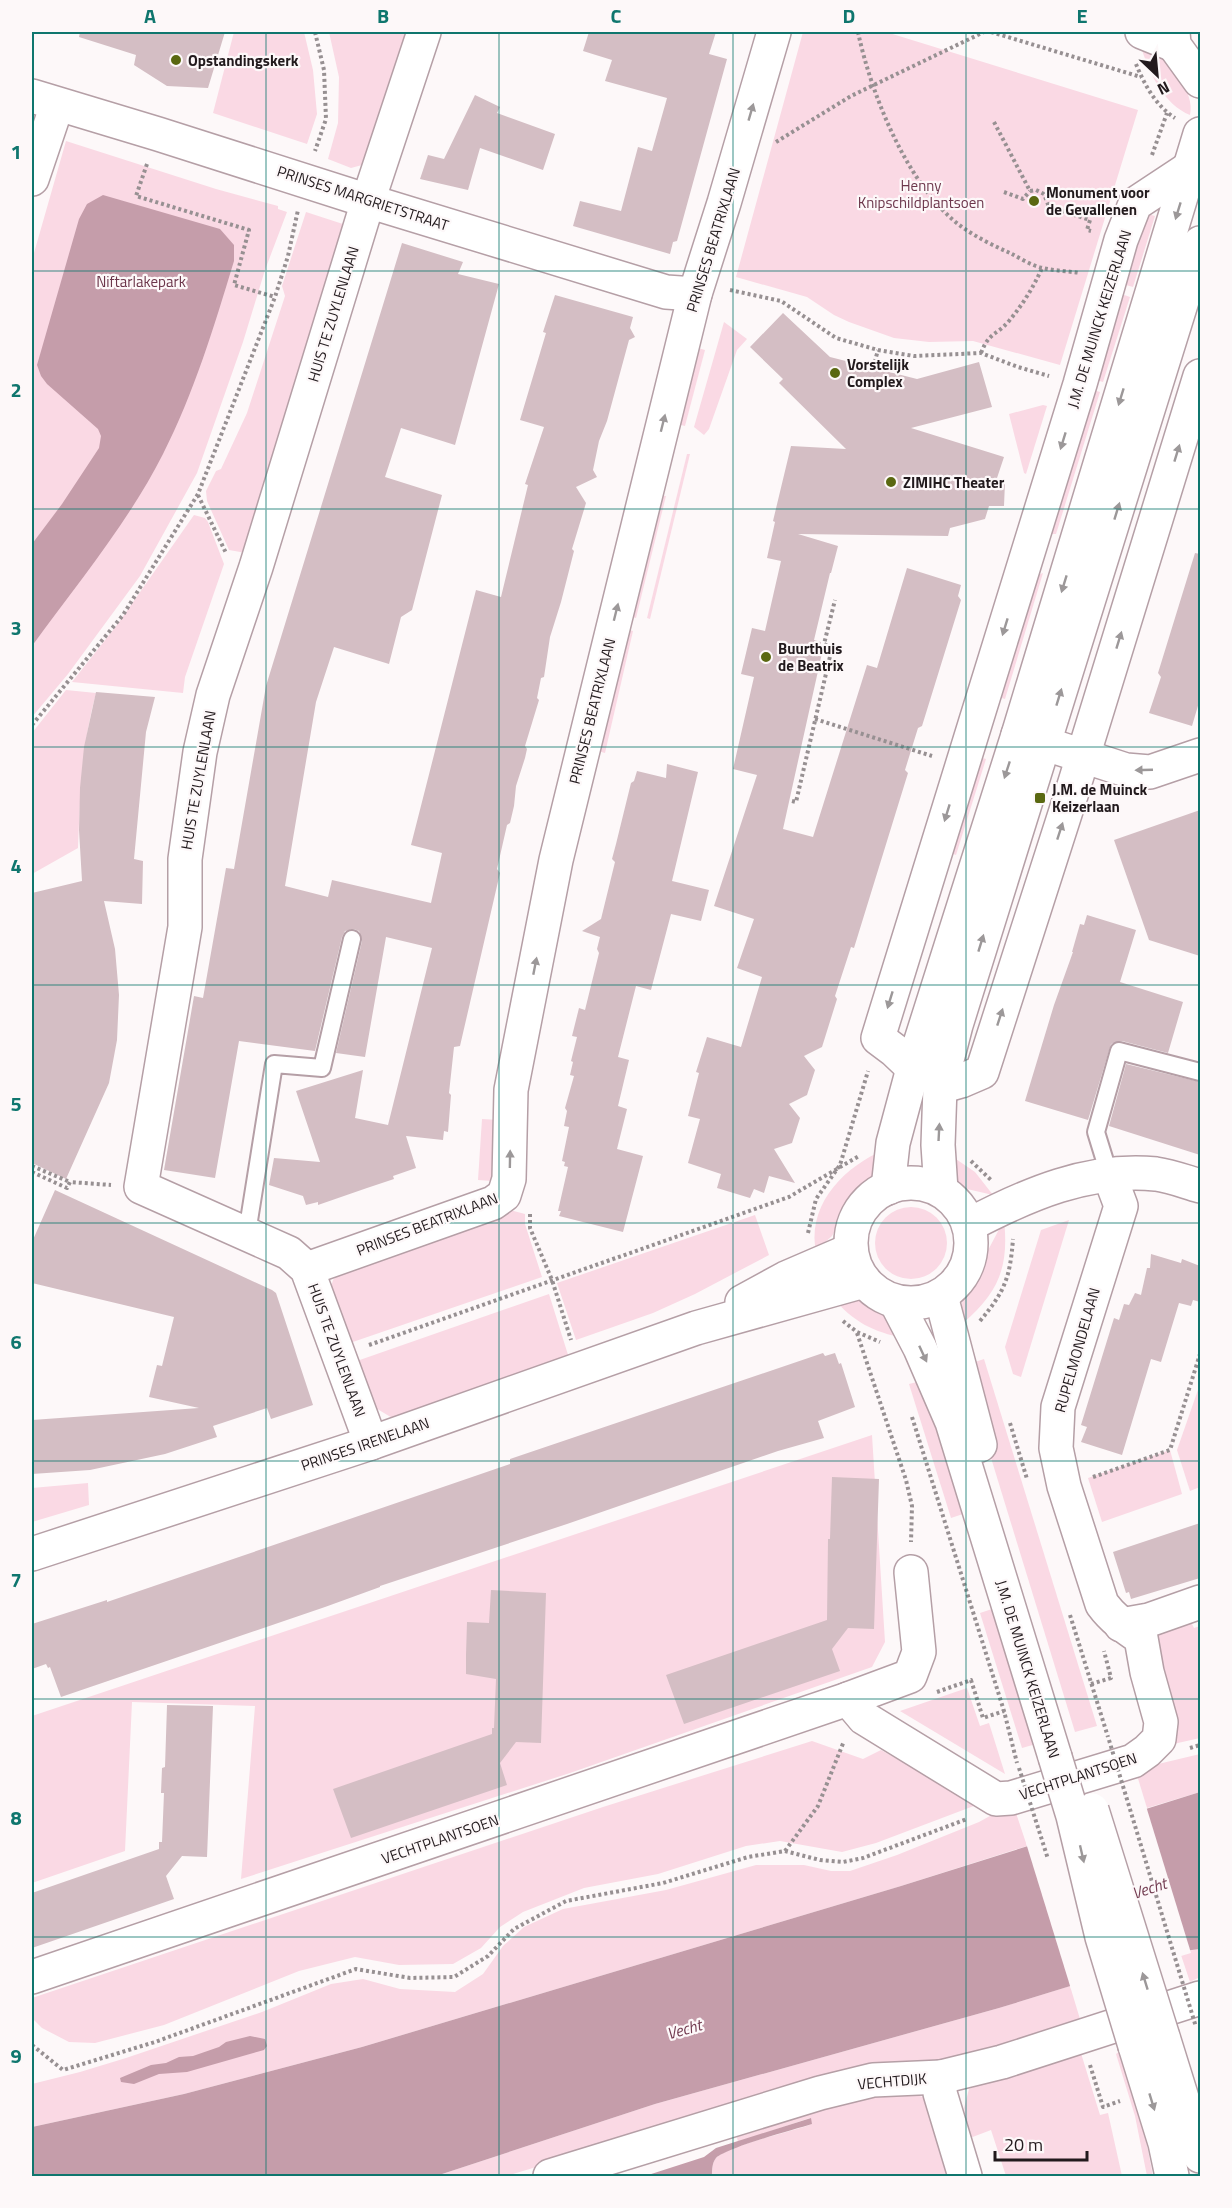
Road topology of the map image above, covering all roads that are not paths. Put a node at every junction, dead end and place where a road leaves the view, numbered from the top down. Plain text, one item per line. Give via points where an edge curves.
1 (424, 32) edge
2 (774, 32) edge
3 (1142, 32) edge
4 (1173, 38) edge
5 (1200, 81) edge
6 (44, 101) edge
7 (1200, 134) edge
8 (1191, 167) junction
9 (32, 179) edge
10 (368, 201) junction
11 (1200, 243) edge
12 (695, 294) junction
13 (1200, 376) edge
14 (1031, 739) junction
15 (1200, 755) edge
16 (1083, 756) junction
17 (352, 939) dead end
18 (1200, 1072) edge
19 (926, 1078) junction
20 (1110, 1174) junction
21 (1200, 1186) edge
22 (888, 1188) junction
23 (940, 1191) junction
24 (969, 1225) junction
25 (247, 1233) junction
26 (851, 1250) junction
27 (307, 1269) junction
28 (864, 1281) junction
29 (941, 1296) junction
30 (897, 1302) junction
31 (696, 1328) junction
32 (371, 1443) junction
33 (32, 1554) edge
34 (911, 1572) road end
35 (1200, 1602) edge
36 (1112, 1638) junction
37 (856, 1709) junction
38 (1065, 1754) junction
39 (32, 1977) edge
40 (1198, 2012) edge
41 (1149, 2042) junction
42 (941, 2077) junction
43 (1200, 2156) edge
44 (550, 2176) edge
45 (965, 2176) edge
46 (1172, 2176) edge

1 - 10 street, HUIS TE ZUYLENLAAN
12 -> 2 street, PRINSES BEATRIXLAAN
3 - 4 street
4 - 5 street
6 - 9 street
6 - 10 street, PRINSES MARGRIETSTRAAT
7 - 8 street
8 -> 14 street
8 -> 19 street, J.M. DE MUINCK KEIZERLAAN via 1135,204 1121,240 878,1038
10 - 12 street, PRINSES MARGRIETSTRAAT via 666,292
10 - 25 street, HUIS TE ZUYLENLAAN via 213,695 200,752 185,859 185,927 141,1187
14 -> 11 street
27 -> 12 street, PRINSES BEATRIXLAAN via 492,1203 504,1195 509,1179 510,1090 556,860
16 -> 13 street
14 - 16 street
14 - 19 street via 956,1025
15 -> 16 street via 1150,772 1126,770
19 -> 16 street via 961,1081 982,1072
17 - 25 lane via 322,1068 274,1064
18 - 20 lane via 1119,1051 1096,1132
19 - 22 street via 893,1143
23 -> 19 street via 938,1145
20 - 21 street via 1157,1174
20 - 24 street via 1068,1182 1007,1205
20 - 36 street, RUPELMONDELAAN via 1120,1206 1058,1407 1056,1448 1064,1486 1102,1604 1110,1616
22 - 23 street via 905,1183 924,1184
22 - 26 street via 867,1203 854,1224
23 - 24 street via 958,1205
24 - 29 street via 968,1261 961,1277
25 - 27 street, HUIS TE ZUYLENLAAN via 289,1254
26 - 28 street
26 - 31 street, PRINSES IRENELAAN via 786,1278
27 - 32 street, HUIS TE ZUYLENLAAN
28 - 30 street
28 - 31 street, PRINSES IRENELAAN
29 - 30 street via 920,1303
29 - 38 street, J.M. DE MUINCK KEIZERLAAN
30 -> 38 street, J.M. DE MUINCK KEIZERLAAN via 952,1422
31 - 32 street, PRINSES IRENELAAN
32 - 33 street, PRINSES IRENELAAN
34 - 37 street, VECHTPLANTSOEN via 919,1652 910,1676
35 - 36 street
36 - 37 street, VECHTPLANTSOEN via 1141,1638 1161,1722 1159,1739 1133,1761 1011,1798 996,1799
37 - 39 street, VECHTPLANTSOEN
38 - 41 street, J.M. DE MUINCK KEIZERLAAN, bridge via 1073,1816 1102,1937
40 - 42 street, VECHTDIJK
41 - 43 street
41 -> 46 street
42 - 44 street, VECHTDIJK via 873,2080 820,2092
42 - 45 street via 940,2093

